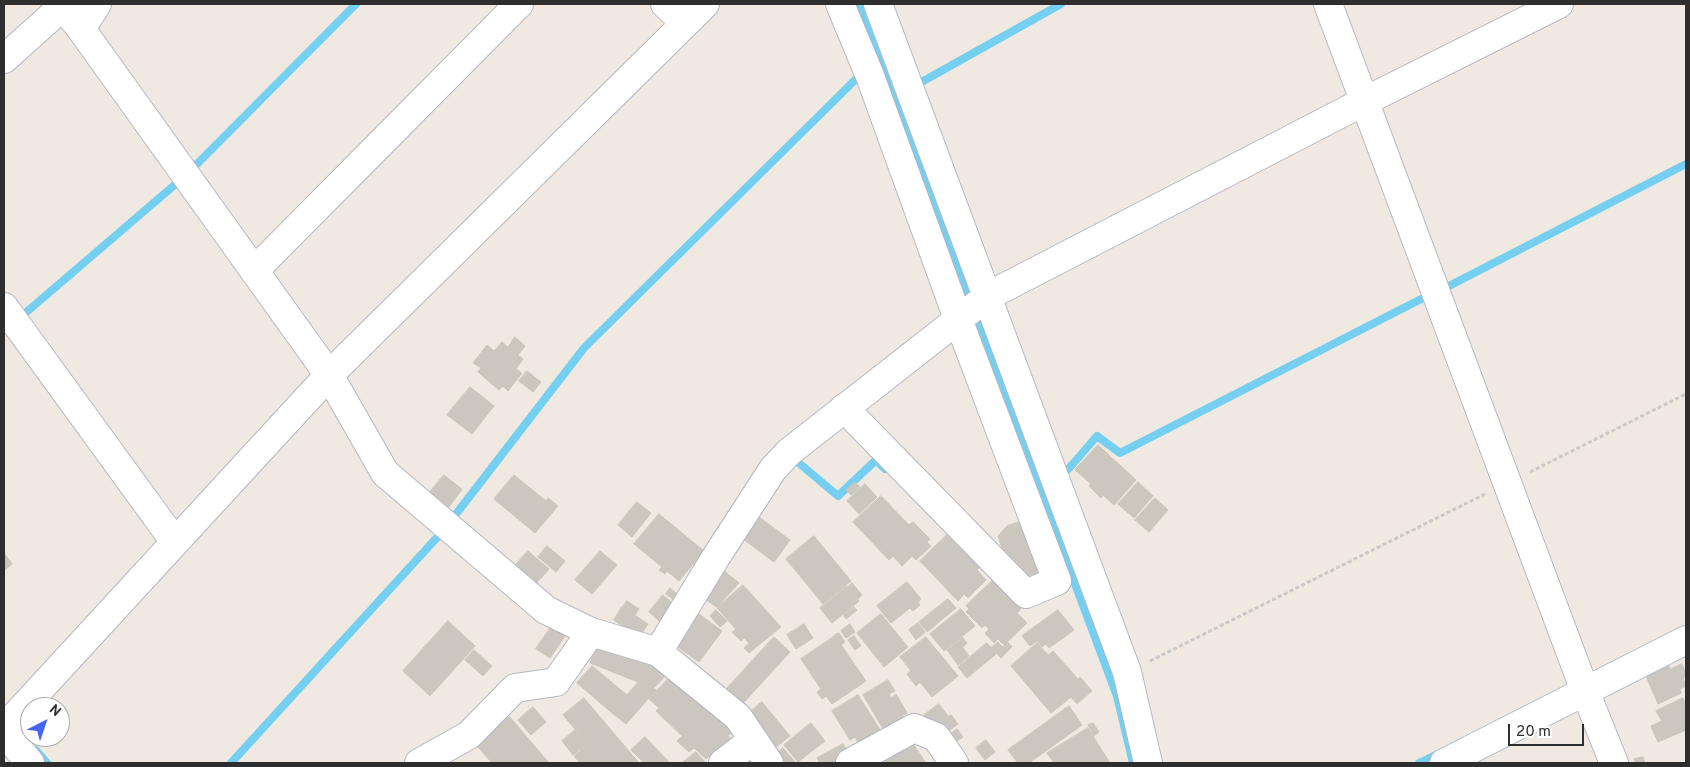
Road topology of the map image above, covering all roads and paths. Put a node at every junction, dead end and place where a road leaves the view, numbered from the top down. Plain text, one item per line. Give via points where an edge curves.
1 (97, 4) edge
2 (519, 4) edge
3 (665, 4) edge
4 (704, 4) edge
5 (840, 4) edge
6 (878, 4) edge
7 (1328, 4) edge
8 (1559, 4) edge
9 (62, 5) edge
10 (685, 23) junction
11 (81, 29) junction
12 (4, 59) edge
13 (1365, 101) junction
14 (254, 271) junction
15 (4, 307) edge
16 (972, 308) junction
17 (329, 375) junction
18 (1686, 394) edge
19 (844, 408) junction
20 (1507, 483) junction
21 (175, 542) junction
22 (591, 632) junction
23 (1686, 640) edge
24 (658, 652) junction
25 (1127, 672) junction
26 (1585, 691) junction
27 (4, 730) edge
28 (753, 740) junction
29 (30, 763) edge
30 (419, 763) edge
31 (723, 763) edge
32 (768, 763) edge
33 (850, 763) edge
34 (954, 763) edge
35 (1148, 763) edge
36 (1444, 763) edge
37 (1614, 763) edge

1 - 11 street
2 - 14 street
3 - 10 street
4 - 10 street
5 - 16 street
6 - 16 street
7 - 13 street
8 - 13 street
9 - 11 street
9 - 12 street
10 - 17 street
11 - 14 street
13 - 16 street
13 - 20 street
14 - 17 street
15 - 21 street
16 - 19 street
16 - 19 street via 1057,581 1026,594
16 - 25 street
17 - 21 street
17 - 22 street via 385,473 546,610
18 - 20 path
19 - 24 street via 773,469
20 - 25 path
20 - 26 street
21 - 27 street
22 - 24 street
22 - 30 street via 556,682 515,688 469,735
23 - 26 street
24 - 28 street via 738,717
25 - 35 street
26 - 36 street
26 - 37 street
27 - 29 street
28 - 31 street
28 - 32 street
33 - 34 street via 914,728 936,737

